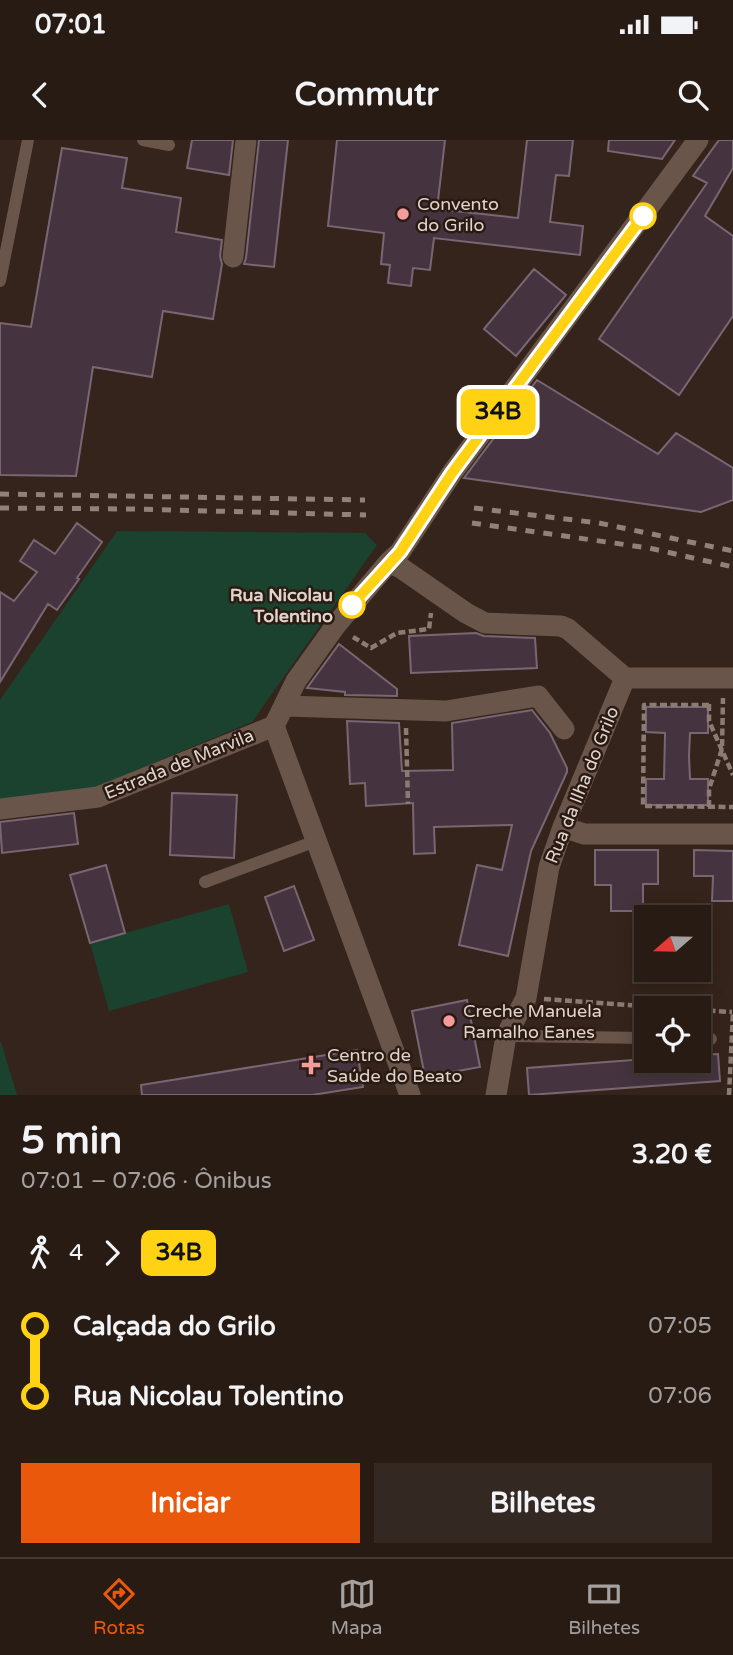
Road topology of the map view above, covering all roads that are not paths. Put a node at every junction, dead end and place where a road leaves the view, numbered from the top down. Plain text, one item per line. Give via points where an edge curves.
1 (28, 140) edge
2 (143, 140) edge
3 (246, 140) edge
4 (698, 140) edge
5 (169, 145) dead end
6 (233, 257) dead end
7 (0, 281) edge
8 (395, 557) junction
9 (625, 678) junction
10 (721, 678) edge
11 (284, 706) junction
12 (274, 726) junction
13 (564, 729) dead end
14 (0, 808) edge
15 (563, 827) junction
16 (733, 835) edge
17 (316, 841) junction
18 (205, 882) dead end
19 (506, 1036) junction
20 (634, 1038) edge
21 (410, 1095) edge
22 (496, 1095) edge

1 - 7 lane
2 - 5 lane
3 - 6 street
4 - 8 street
8 - 9 street via 401,568 485,623 568,629
8 - 11 street via 336,625
9 - 10 street
9 - 15 street, Rua da Ilha do Grilo
11 - 12 street
11 - 13 street via 446,711 538,696
12 - 14 street, Estrada de Marvila via 98,797
12 - 17 street
15 - 16 street via 584,834
15 - 19 street, Rua da Ilha do Grilo via 549,867 526,998
17 - 18 lane
17 - 21 street
19 - 20 lane
19 - 22 street, Rua da Ilha do Grilo

